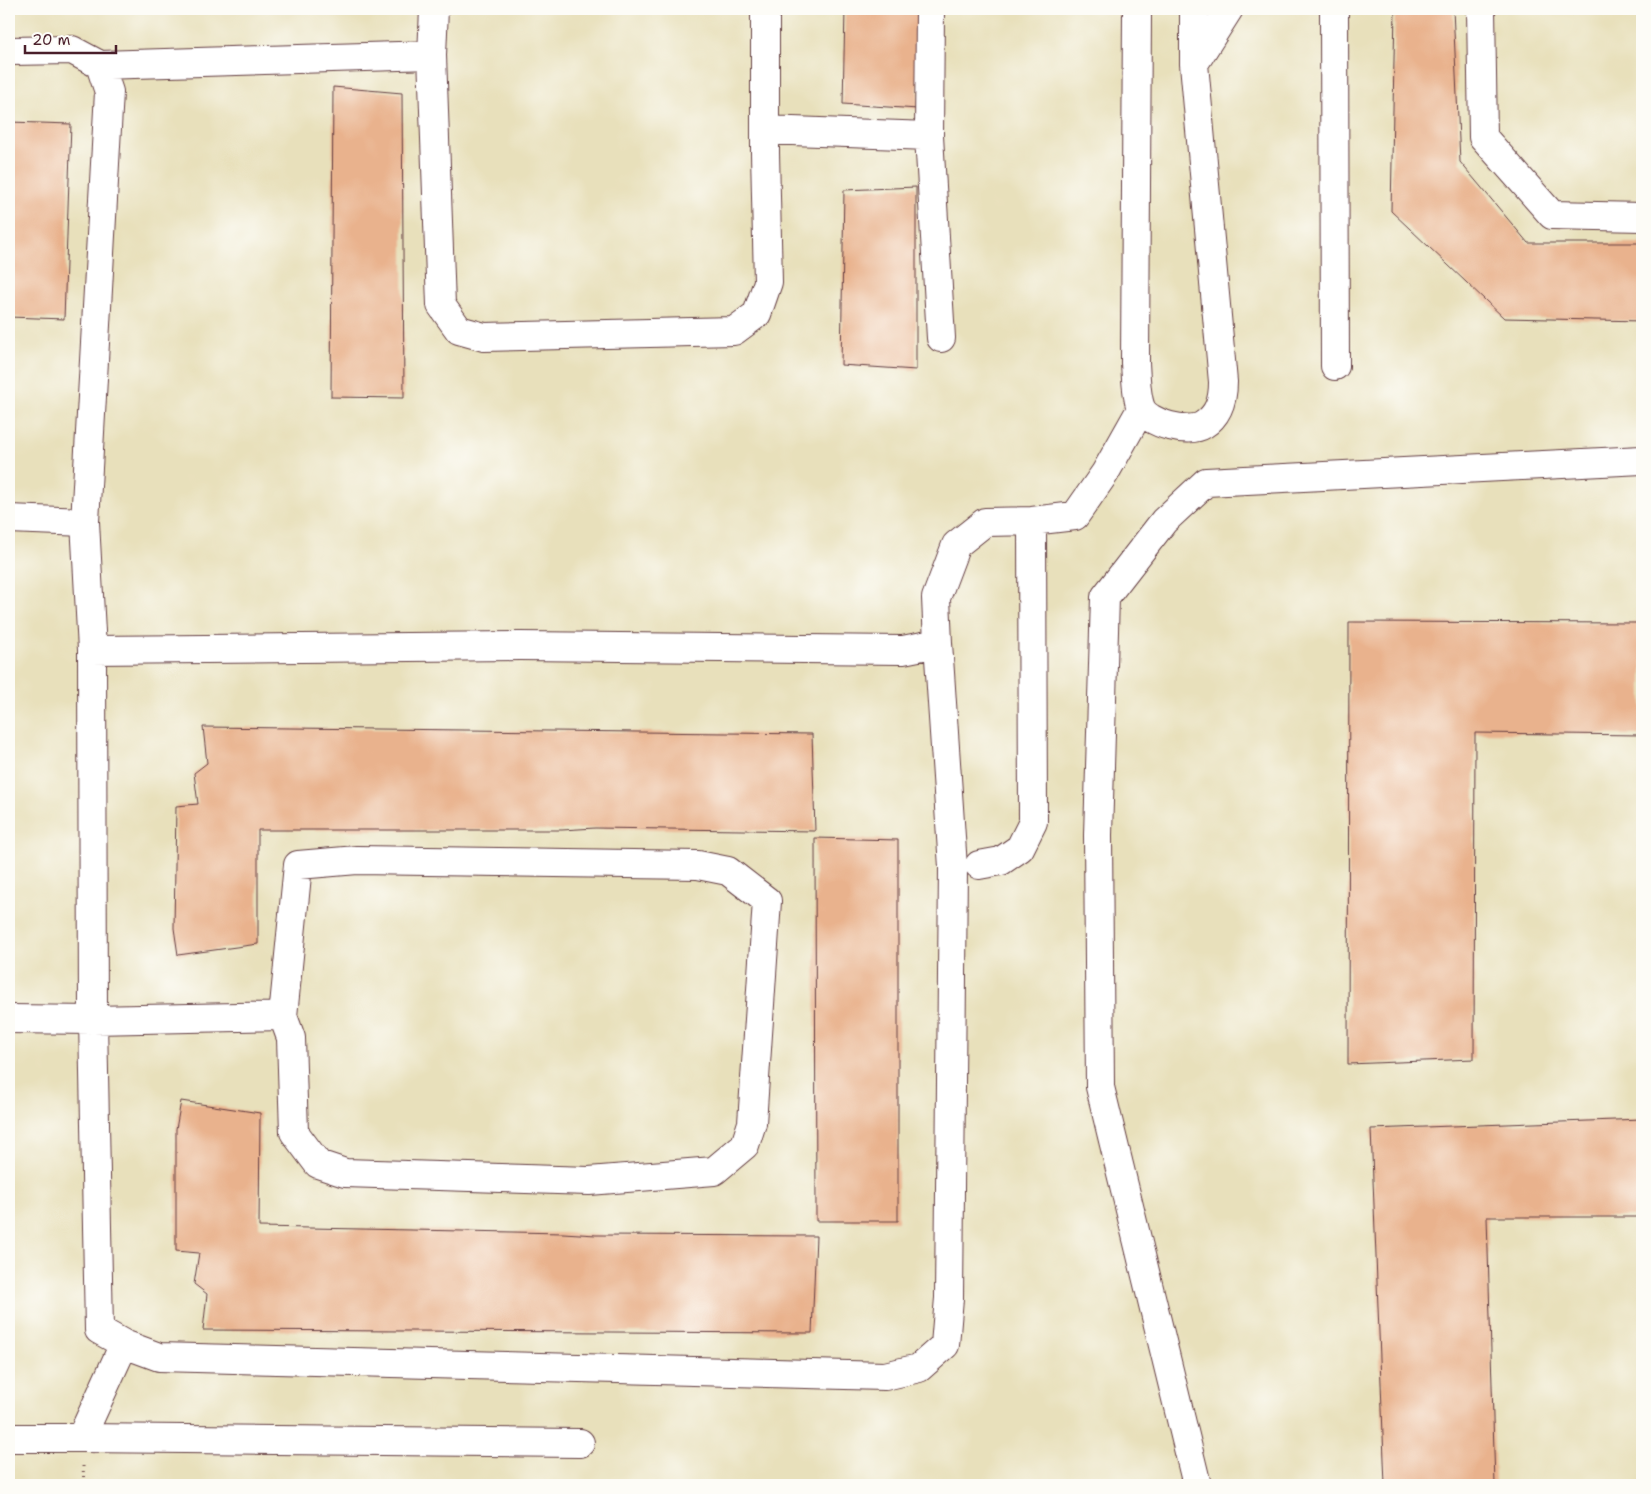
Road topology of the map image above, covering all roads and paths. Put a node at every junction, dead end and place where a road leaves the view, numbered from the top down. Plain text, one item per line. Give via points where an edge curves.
1 (434, 9) edge
2 (765, 9) edge
3 (930, 9) edge
4 (1137, 9) edge
5 (1194, 9) edge
6 (1229, 9) edge
7 (1334, 9) edge
8 (1481, 9) edge
9 (9, 51) edge
10 (432, 55) junction
11 (1194, 64) junction
12 (100, 65) junction
13 (765, 130) junction
14 (930, 136) junction
15 (1642, 217) edge
16 (940, 338) dead end
17 (1335, 366) dead end
18 (1141, 409) junction
19 (1642, 460) edge
20 (9, 519) edge
21 (1032, 520) junction
22 (85, 522) junction
23 (938, 643) junction
24 (92, 650) junction
25 (979, 865) dead end
26 (283, 1016) junction
27 (9, 1019) edge
28 (93, 1020) junction
29 (124, 1344) junction
30 (9, 1438) edge
31 (82, 1438) junction
32 (580, 1443) dead end
33 (1198, 1485) edge

1 - 10 street
2 - 13 street
3 - 14 street
4 - 18 street via 1135,362
5 - 11 street
6 - 11 street
7 - 17 street
8 - 15 street via 1483,137 1552,215
9 - 12 street via 72,50
10 - 12 street
10 - 13 street via 441,305 459,330 484,337 734,331 750,320 757,314 768,282
11 - 18 street via 1223,399 1213,417 1201,427 1168,426 1152,421
12 - 22 street via 109,92
13 - 14 street
14 - 16 street
18 - 21 street via 1105,473 1075,516
19 - 33 street via 1206,482 1164,521 1105,597 1098,835 1100,1087
20 - 22 street
21 - 23 street via 985,522 956,545 936,598
21 - 25 street via 1033,822 1020,848 1001,861
22 - 24 street
23 - 24 street via 903,650 520,646
23 - 29 street via 953,867 949,1298 945,1344 920,1368 885,1376 159,1358
24 - 28 street
26 - 26 street via 291,1038 294,1132 318,1164 345,1173 589,1181 714,1171 745,1146 752,1123 767,901 728,870 698,865 357,860 298,865
26 - 28 street
27 - 28 street
28 - 29 street via 100,1330
29 - 31 street
30 - 31 street
31 - 32 street

